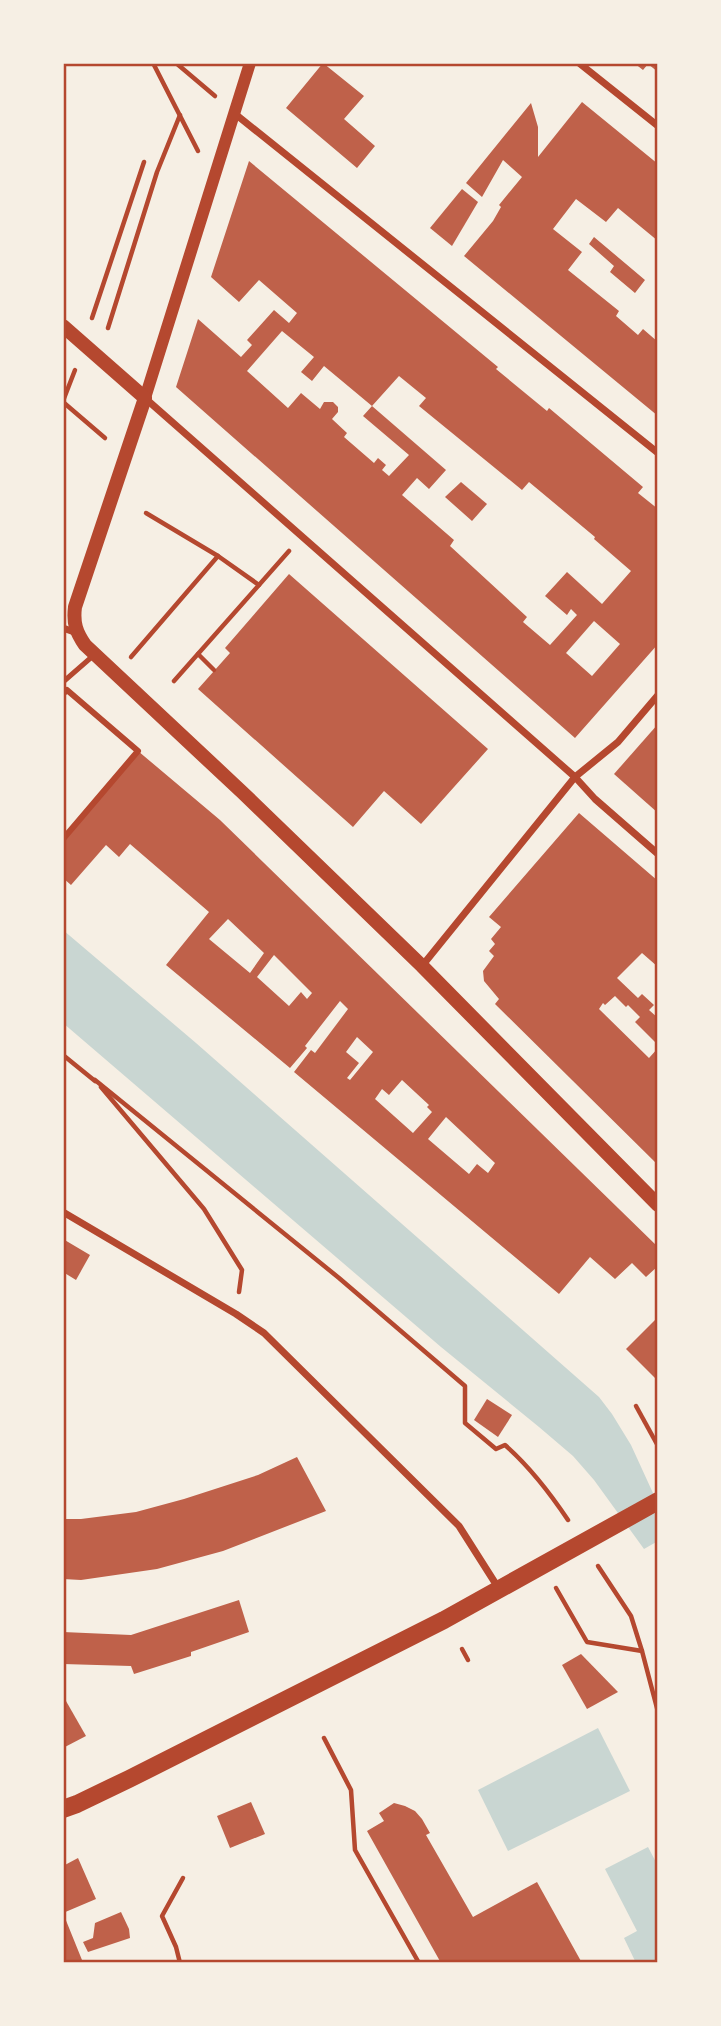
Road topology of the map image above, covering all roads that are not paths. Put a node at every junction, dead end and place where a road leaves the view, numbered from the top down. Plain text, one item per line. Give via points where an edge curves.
1 (250, 63) edge
2 (579, 63) edge
3 (234, 113) junction
4 (658, 126) edge
5 (63, 326) edge
6 (145, 398) junction
7 (658, 453) edge
8 (63, 628) edge
9 (78, 634) junction
10 (94, 655) junction
11 (63, 682) edge
12 (63, 694) edge
13 (658, 695) edge
14 (575, 777) junction
15 (63, 839) edge
16 (658, 854) edge
17 (422, 966) junction
18 (658, 1205) edge
19 (63, 1212) edge
20 (658, 1501) edge
21 (499, 1590) junction
22 (70, 1806) edge
23 (63, 1817) edge

1 - 3 street
2 - 4 street
3 - 6 street
3 - 7 street
5 - 6 main road
6 - 9 main road via 75,607 73,621
6 - 14 street
8 - 9 street
9 - 10 main road
10 - 11 lane
10 - 17 main road
12 - 15 street via 67,690 138,751
13 - 14 street via 618,742
14 - 16 street
14 - 17 street
17 - 18 main road
19 - 21 street via 264,1334 459,1526
20 - 21 main road
21 - 22 main road
22 - 23 main road

